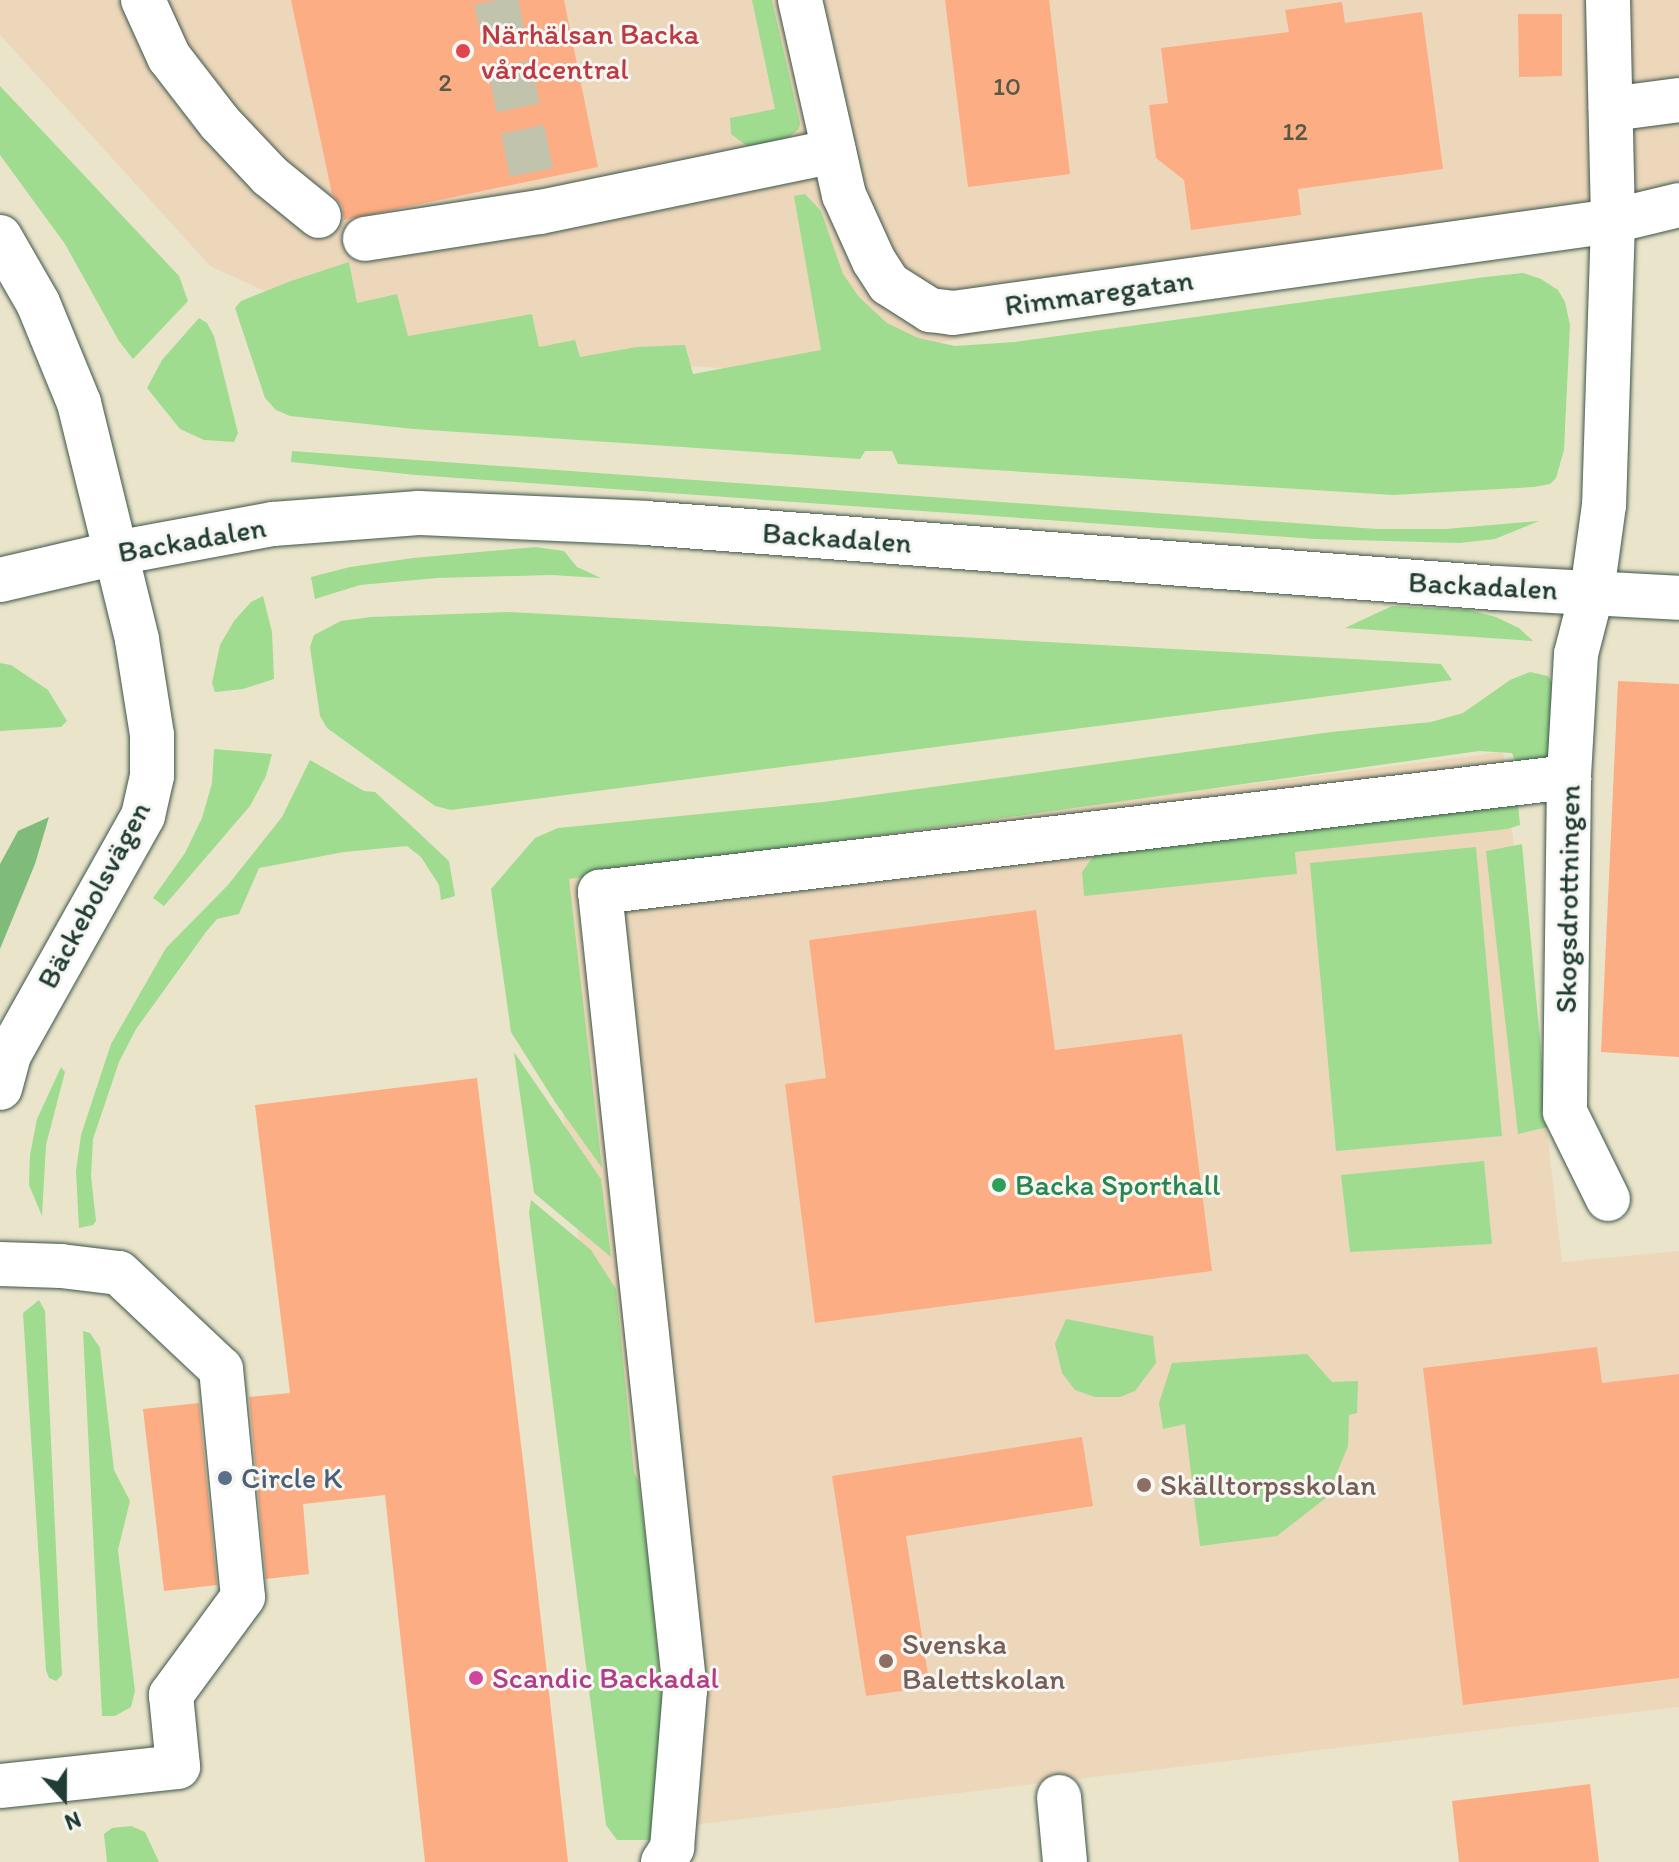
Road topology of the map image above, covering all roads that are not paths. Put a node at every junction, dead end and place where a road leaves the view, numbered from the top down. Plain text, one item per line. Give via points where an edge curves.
1 (143, 0) edge
2 (800, 0) edge
3 (1608, 0) edge
4 (1679, 100) edge
5 (1611, 109) junction
6 (834, 151) junction
7 (1679, 205) edge
8 (319, 216) dead end
9 (1613, 221) junction
10 (0, 237) edge
11 (365, 239) dead end
12 (116, 553) junction
13 (0, 580) edge
14 (1592, 592) junction
15 (1679, 598) edge
16 (1569, 777) junction
17 (0, 1088) edge
18 (1608, 1199) dead end
19 (0, 1264) edge
20 (0, 1786) edge
21 (1059, 1797) dead end
22 (663, 1862) edge
23 (1065, 1862) edge

1 - 8 street via 169,57 220,123 270,176
2 - 6 street, Rimmaregatan
3 - 5 street
4 - 5 street
5 - 9 street
6 - 9 street, Rimmaregatan via 844,195 889,284 930,310 953,313
6 - 11 street via 536,196
7 - 9 street, Rimmaregatan
9 - 14 street via 1604,505
10 - 12 street, Bäckebolsvägen via 38,303 79,403
12 - 13 street, Backadalen
12 - 14 street, Backadalen via 273,524 419,513 645,523
12 - 17 street, Bäckebolsvägen via 137,640 152,735 152,776 143,816 9,1055
14 - 15 street, Backadalen
14 - 16 street, Skogsdrottningen via 1576,654
16 - 18 street, Skogsdrottningen via 1565,1112
16 - 22 street via 600,892 685,1691 672,1848
19 - 20 street via 119,1273 221,1369 243,1597 171,1695 178,1767
21 - 23 street

